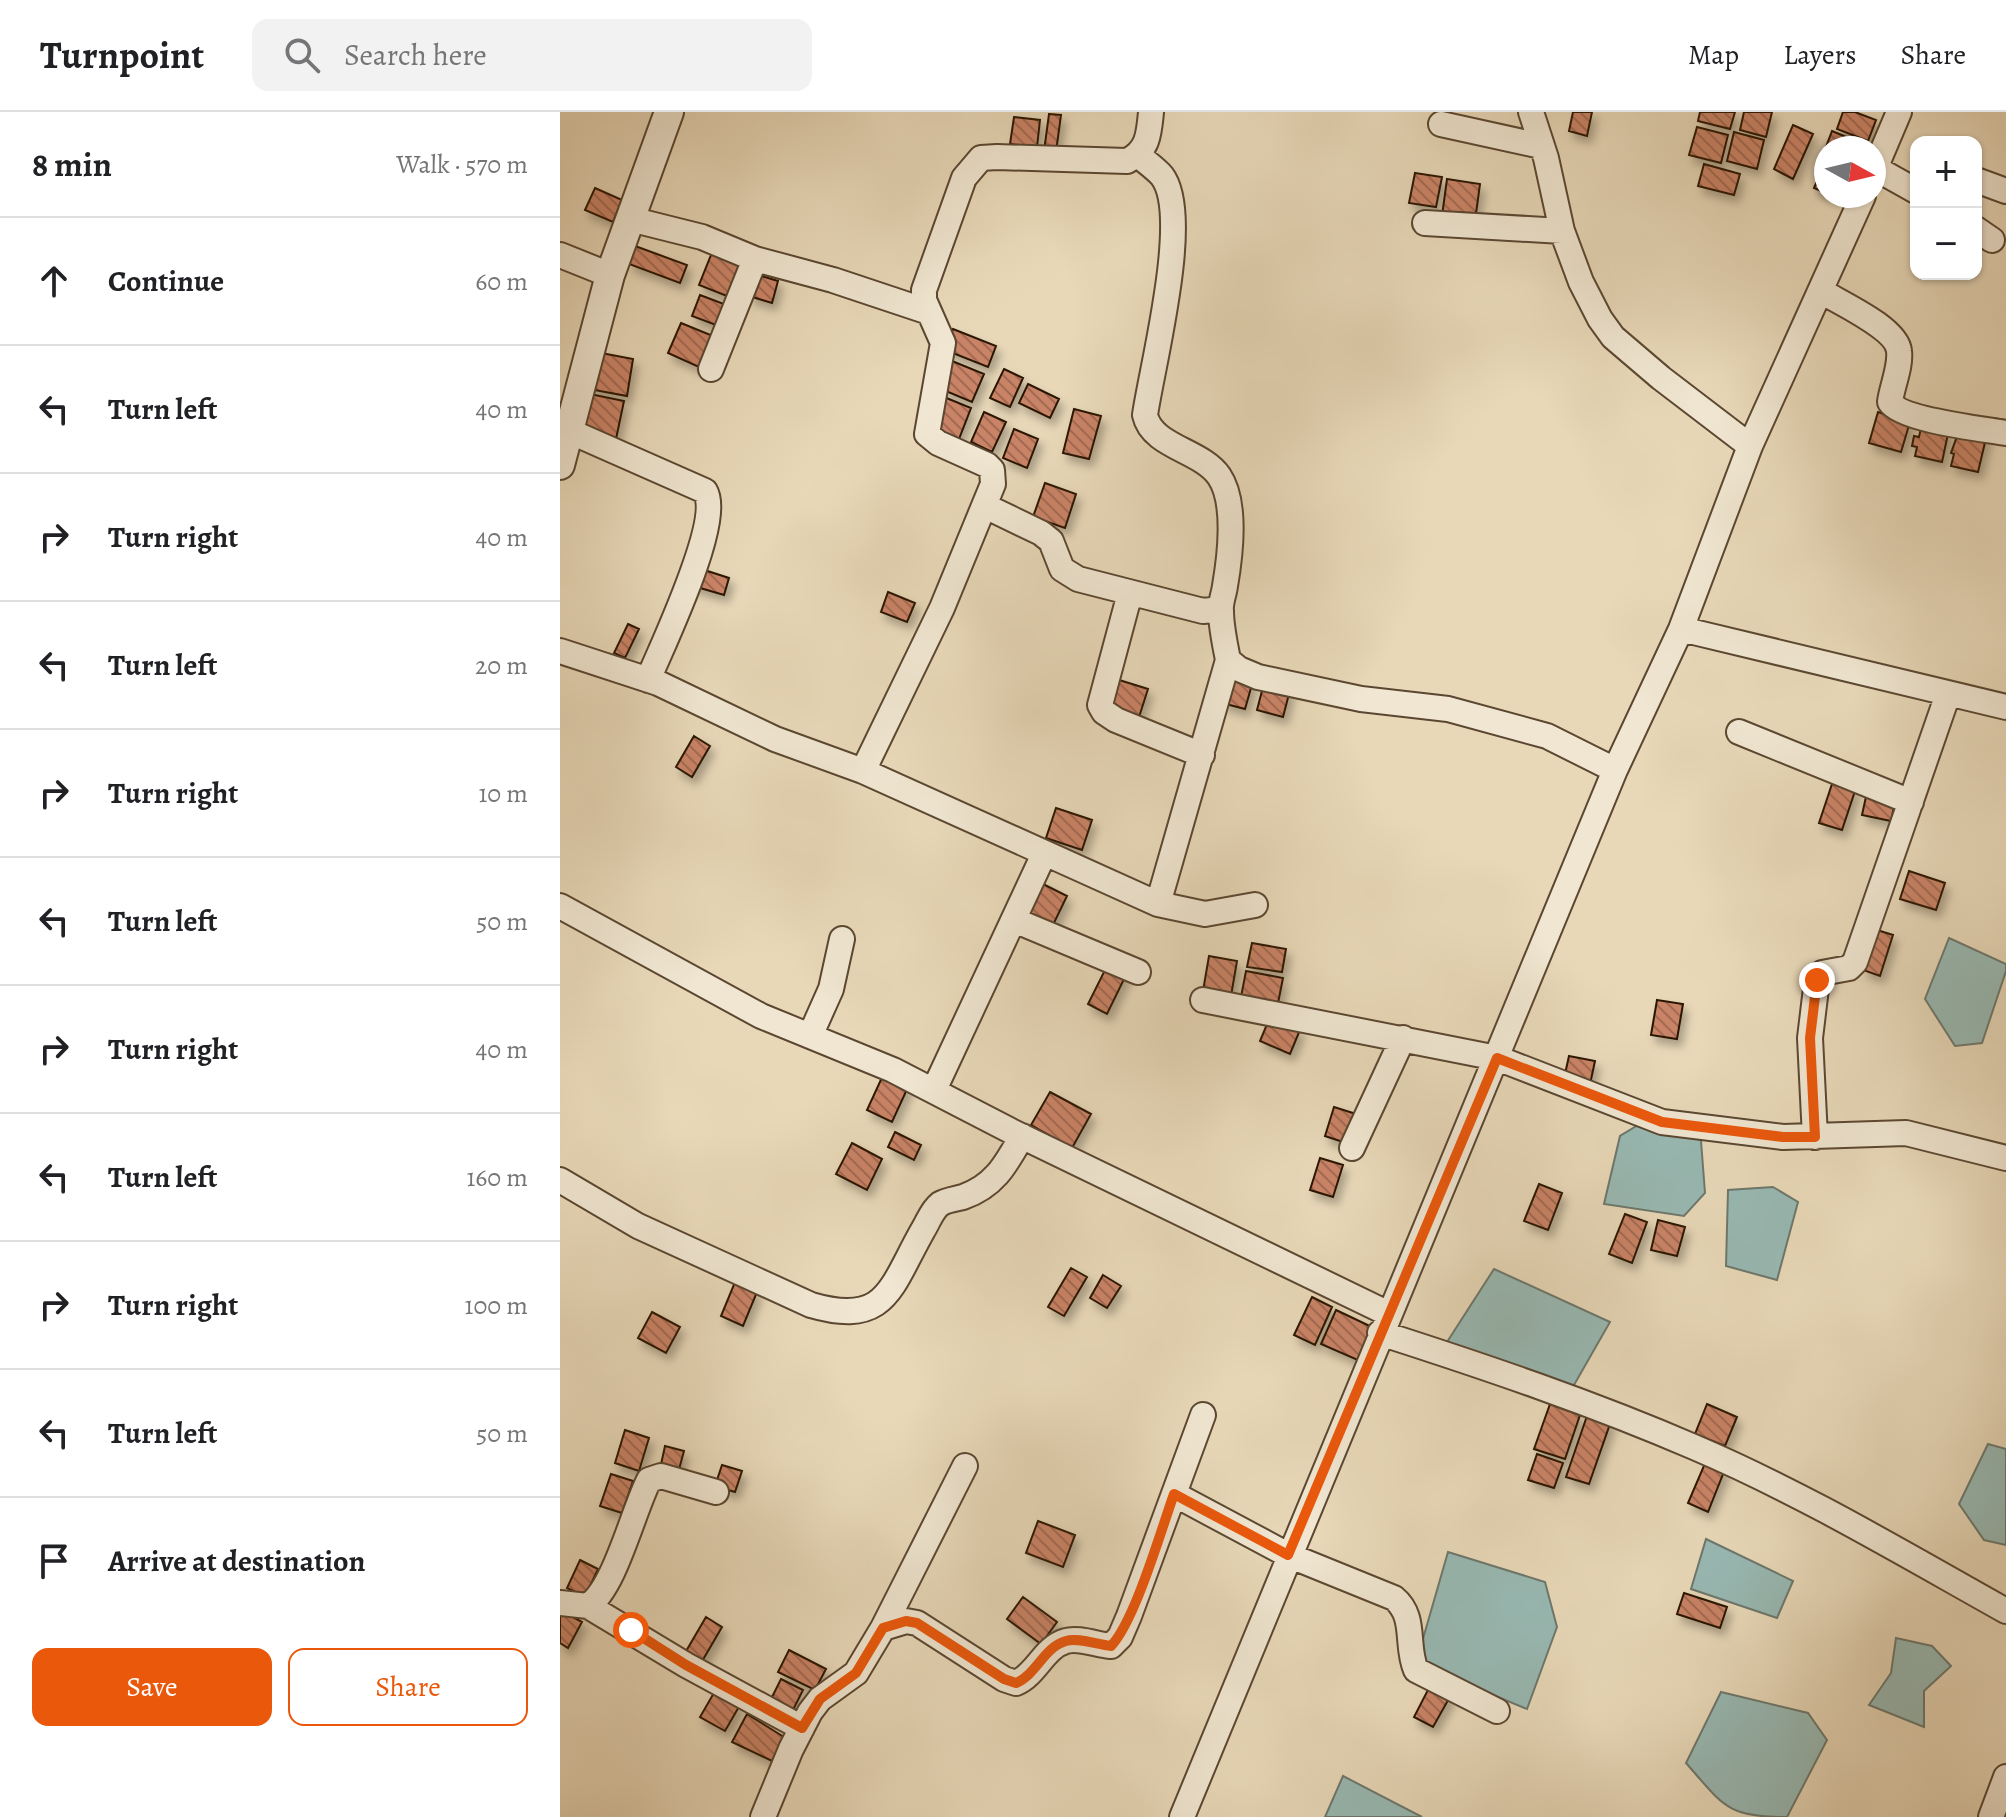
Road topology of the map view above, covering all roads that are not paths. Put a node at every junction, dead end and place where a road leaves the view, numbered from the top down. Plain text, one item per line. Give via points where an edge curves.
1 (669, 112) edge
2 (1151, 112) edge
3 (1531, 112) edge
4 (1899, 112) edge
5 (1441, 124) dead end
6 (1886, 143) edge
7 (1541, 146) junction
8 (1139, 156) junction
9 (1886, 175) edge
10 (1982, 182) edge
11 (1910, 188) edge
12 (2006, 191) edge
13 (1858, 208) edge
14 (630, 219) junction
15 (1425, 223) dead end
16 (1562, 231) junction
17 (560, 255) edge
18 (755, 259) junction
19 (610, 275) junction
20 (1821, 291) junction
21 (929, 312) junction
22 (711, 369) dead end
23 (569, 431) junction
24 (2006, 433) edge
25 (1750, 446) junction
26 (560, 465) edge
27 (985, 506) junction
28 (1130, 593) junction
29 (1220, 609) junction
30 (1681, 629) junction
31 (560, 651) edge
32 (1228, 660) junction
33 (648, 680) junction
34 (1948, 694) junction
35 (2006, 707) edge
36 (1739, 732) dead end
37 (1202, 755) junction
38 (1615, 770) junction
39 (863, 771) junction
40 (1911, 802) junction
41 (1044, 854) junction
42 (1158, 904) junction
43 (1255, 905) dead end
44 (560, 906) edge
45 (1014, 920) junction
46 (842, 939) dead end
47 (1138, 972) dead end
48 (1203, 1000) dead end
49 (810, 1036) junction
50 (1403, 1038) junction
51 (1497, 1058) junction
52 (934, 1090) junction
53 (1022, 1136) junction
54 (1815, 1137) junction
55 (1352, 1148) dead end
56 (2006, 1158) edge
57 (560, 1180) edge
58 (1384, 1324) junction
59 (1203, 1415) dead end
60 (965, 1466) dead end
61 (716, 1492) dead end
62 (1174, 1494) junction
63 (1288, 1555) junction
64 (560, 1603) edge
65 (588, 1606) junction
66 (2006, 1611) edge
67 (883, 1628) junction
68 (1497, 1711) dead end
69 (802, 1728) junction
70 (2006, 1777) edge
71 (763, 1817) edge
72 (1182, 1817) edge
73 (1991, 1817) edge

1 - 14 street
2 - 8 street
3 - 7 street
4 - 6 street
5 - 7 street
7 - 16 street
8 - 21 street via 1127,161 981,158 964,178 924,290
8 - 29 street via 1163,177 1172,216 1169,279 1145,415 1158,435 1201,459 1219,476 1226,494 1231,544
9 - 11 street
10 - 12 street
13 - 20 street
14 - 18 street via 702,237
14 - 19 street
15 - 16 street
16 - 25 street via 1581,282 1613,337
17 - 19 street
18 - 21 street
18 - 22 street
19 - 23 street
20 - 24 street via 1893,335 1900,354 1890,402 1894,407
20 - 25 street
21 - 27 street via 943,343 927,434 992,470
23 - 26 street
23 - 33 street via 705,491 708,497 702,544
25 - 30 street
27 - 28 street via 1041,533 1051,541 1062,569 1078,579
27 - 39 street
28 - 29 street via 1203,611
28 - 37 street via 1100,705 1116,720
29 - 32 street
30 - 34 street
30 - 38 street
31 - 33 street
32 - 37 street
32 - 38 street via 1258,677 1361,699 1448,709 1533,732
33 - 39 street via 775,739
34 - 35 street
34 - 40 street
36 - 40 street
37 - 42 street
38 - 51 street
39 - 41 street
40 - 54 street via 1855,962 1822,973 1817,980 1810,1038
41 - 42 street
41 - 45 street
42 - 43 street via 1205,914
44 - 49 street via 761,1016
45 - 47 street
45 - 52 street
46 - 49 street via 831,989
48 - 50 street
49 - 52 street
50 - 51 street
50 - 55 street
51 - 54 street via 1662,1122
51 - 58 street
52 - 53 street
53 - 57 street via 1001,1174 988,1186 941,1203 890,1289 875,1307 857,1313 811,1305 638,1226
53 - 58 street
54 - 56 street via 1906,1133
58 - 63 street
58 - 66 street via 1695,1447 1848,1523
59 - 62 street
60 - 67 street
61 - 65 street via 661,1476 649,1480 613,1570
62 - 63 street
62 - 67 street via 1129,1616 1111,1646 1066,1640 1016,1683 917,1623
63 - 68 street via 1394,1598 1410,1624 1416,1670
63 - 72 street
64 - 65 street
65 - 69 street
67 - 69 street via 856,1673 820,1699
69 - 71 street
70 - 73 street

